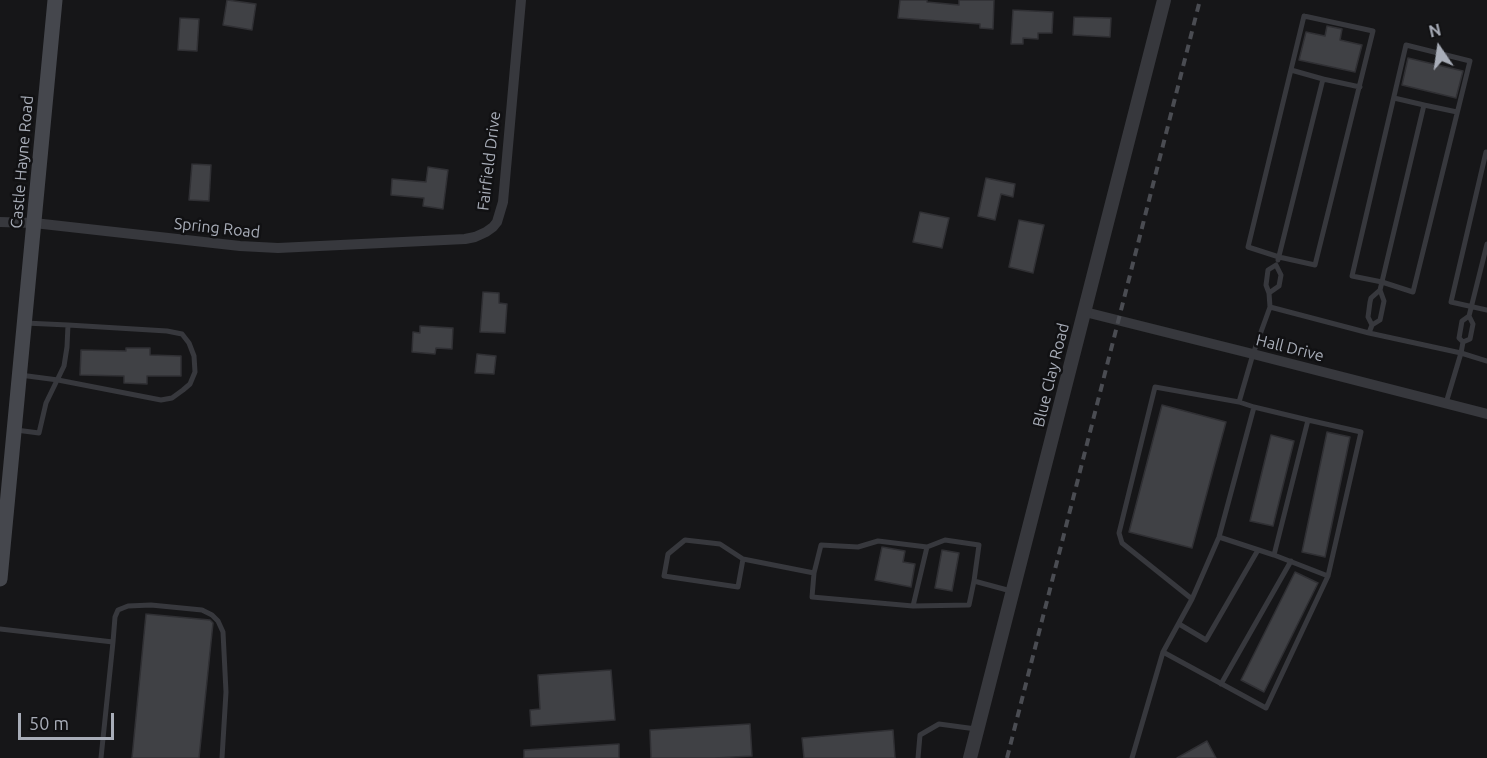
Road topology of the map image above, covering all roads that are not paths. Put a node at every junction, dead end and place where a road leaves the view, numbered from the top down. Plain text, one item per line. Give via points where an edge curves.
1 (55, 0) edge
2 (521, 0) edge
3 (1164, 0) edge
4 (1291, 70) junction
5 (1323, 79) junction
6 (1360, 87) junction
7 (1394, 98) junction
8 (1424, 105) junction
9 (1457, 112) junction
10 (1487, 150) edge
11 (0, 222) edge
12 (34, 223) junction
13 (398, 242) joint
14 (1487, 244) edge
15 (1279, 257) junction
16 (1276, 265) junction
17 (1382, 282) junction
18 (1380, 290) junction
19 (1269, 293) junction
20 (1472, 306) junction
21 (1270, 307) junction
22 (1487, 310) edge
23 (1085, 312) junction
24 (1469, 316) junction
25 (25, 323) junction
26 (68, 325) junction
27 (1372, 325) junction
28 (1369, 333) junction
29 (1463, 342) junction
30 (1461, 353) junction
31 (1253, 354) junction
32 (1487, 361) edge
33 (20, 375) junction
34 (58, 380) junction
35 (1239, 402) junction
36 (1446, 404) junction
37 (1254, 407) junction
38 (1487, 414) edge
39 (1308, 420) junction
40 (14, 429) junction
41 (1219, 537) junction
42 (927, 547) junction
43 (1258, 550) junction
44 (1274, 555) junction
45 (1, 559) edge
46 (743, 560) junction
47 (1291, 561) junction
48 (814, 573) junction
49 (1328, 576) junction
50 (0, 579) edge
51 (974, 580) junction
52 (1013, 591) junction
53 (1192, 599) junction
54 (913, 606) junction
55 (1179, 624) junction
56 (0, 629) edge
57 (113, 642) junction
58 (1163, 652) junction
59 (1221, 684) junction
60 (977, 729) junction
61 (101, 758) edge
62 (222, 758) edge
63 (918, 758) edge
64 (970, 758) edge
65 (1132, 758) edge

1 - 12 main road, Castle Hayne Road
2 - 13 street, Fairfield Drive via 503,202 497,222 475,237
3 - 23 street, Blue Clay Road
4 - 5 lane
4 - 6 lane via 1304,16 1373,32
4 - 15 lane via 1248,247
5 - 6 lane
5 - 15 lane
6 - 15 lane via 1315,265
7 - 8 lane
7 - 9 lane via 1406,45 1470,61
7 - 17 lane via 1352,276
8 - 9 lane
8 - 17 lane
9 - 17 lane via 1413,292
10 - 20 lane via 1451,302
11 - 12 street, Spring Road
12 - 13 street, Spring Road via 278,248
12 - 25 main road, Castle Hayne Road
14 - 20 lane
15 - 16 lane
16 - 19 lane via 1268,270
16 - 19 lane via 1281,275 1279,286
17 - 18 lane
18 - 27 lane via 1370,302 1368,317
18 - 27 lane via 1384,301 1380,320
19 - 21 lane
20 - 22 lane
20 - 24 lane
21 - 28 lane
21 - 31 lane
23 - 31 street, Hall Drive
23 - 52 street, Blue Clay Road
24 - 29 lane via 1462,321 1459,338
24 - 29 lane via 1473,324 1470,339
25 - 26 lane
25 - 33 main road, Castle Hayne Road
26 - 34 lane via 64,366
26 - 34 lane via 182,334 195,356 195,372 183,390 160,400
27 - 28 lane
28 - 30 lane
29 - 30 lane
30 - 32 lane
30 - 36 lane
31 - 35 lane
31 - 36 street, Hall Drive
33 - 34 lane
33 - 40 main road, Castle Hayne Road
34 - 40 lane via 46,403 39,433
35 - 37 lane
35 - 53 lane via 1155,387 1119,533 1122,543
36 - 38 street, Hall Drive
37 - 39 lane
37 - 41 lane
39 - 44 lane
39 - 49 lane via 1361,432
40 - 45 main road, Castle Hayne Road
41 - 43 lane
41 - 53 lane
42 - 48 lane via 878,541 858,546 821,545
42 - 51 lane via 945,540 979,545
42 - 54 lane
43 - 44 lane
43 - 55 lane via 1206,640
44 - 47 lane
45 - 50 main road, Castle Hayne Road
46 - 46 lane via 720,544 685,540 668,554 664,576 738,587
46 - 48 lane
47 - 49 lane
47 - 59 lane
48 - 54 lane via 812,597
49 - 59 lane via 1266,708
51 - 52 lane
51 - 54 lane via 969,605
52 - 60 street, Blue Clay Road
53 - 55 lane
55 - 58 lane
56 - 57 lane
57 - 61 lane
57 - 62 lane via 115,617 118,610 128,606 202,610 218,621 223,632 226,693
58 - 59 lane
58 - 65 lane
60 - 63 lane via 939,724 920,735
60 - 64 street, Blue Clay Road

